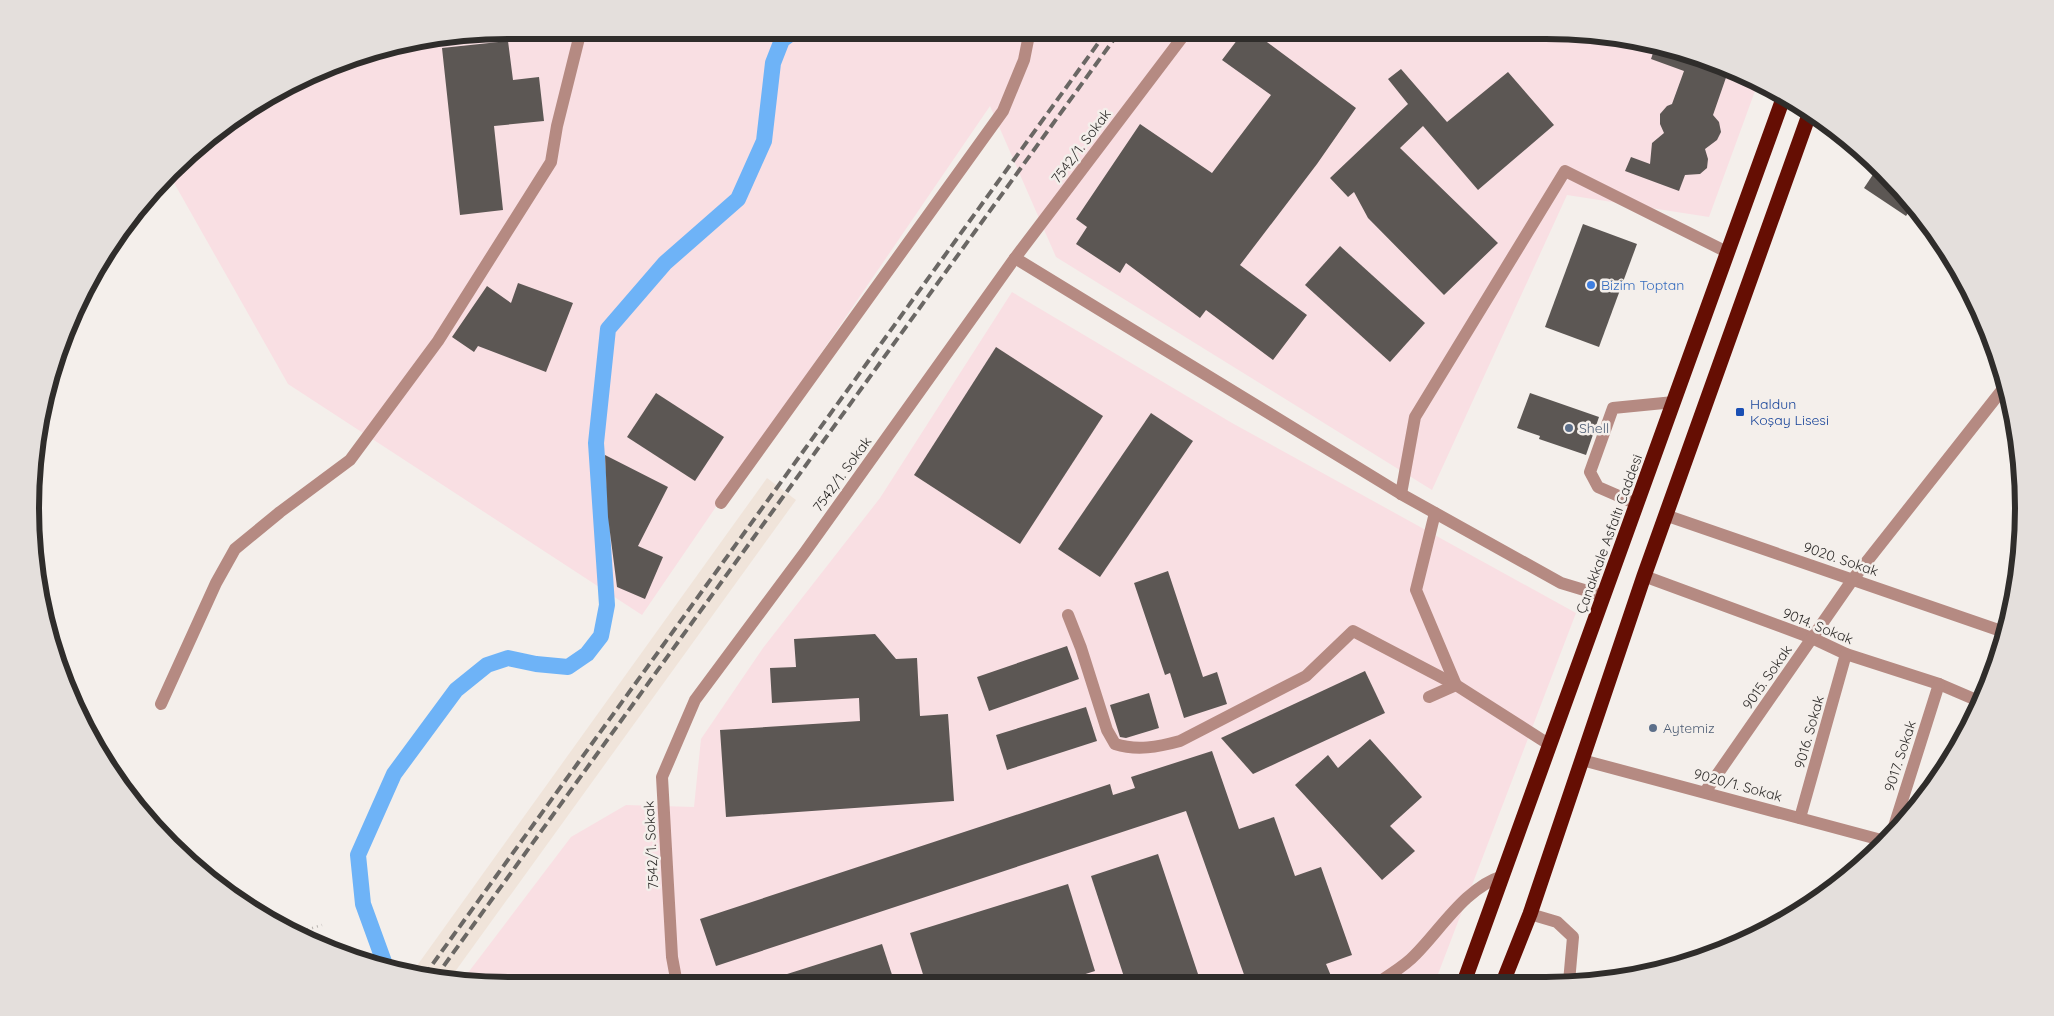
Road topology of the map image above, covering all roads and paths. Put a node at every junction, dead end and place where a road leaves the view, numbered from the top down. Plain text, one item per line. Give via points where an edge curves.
1 (579, 39) edge
2 (1028, 39) edge
3 (1181, 39) edge
4 (1782, 102) edge
5 (1808, 118) edge
6 (1727, 252) junction
7 (1016, 258) junction
8 (2000, 392) edge
9 (1674, 402) junction
10 (1401, 494) junction
11 (722, 503) dead end
12 (1637, 504) junction
13 (1435, 513) junction
14 (1665, 515) junction
15 (1644, 576) junction
16 (1853, 579) junction
17 (1604, 596) junction
18 (1068, 615) dead end
19 (1999, 630) edge
20 (1812, 638) junction
21 (1846, 654) junction
22 (1938, 684) junction
23 (1456, 685) junction
24 (1429, 697) dead end
25 (1975, 699) edge
26 (161, 704) dead end
27 (1550, 745) junction
28 (1582, 760) junction
29 (1705, 792) junction
30 (1800, 818) junction
31 (1896, 821) edge
32 (1879, 839) edge
33 (1503, 876) junction
34 (1530, 914) junction
35 (322, 925) dead end
36 (304, 931) edge
37 (1570, 976) edge
38 (676, 977) edge
39 (1386, 977) edge
40 (1466, 977) edge
41 (1506, 977) edge

1 - 26 street via 550,162 438,341 350,460 235,549
2 - 11 street via 1024,60 1003,111
3 - 7 street, 7542/1. Sokak
4 - 6 highway, Çanakkale Asfaltı Caddesi
5 - 14 highway
6 - 9 highway, Çanakkale Asfaltı Caddesi
6 - 10 street via 1565,171 1415,417
7 - 10 street
7 - 38 street, 7542/1. Sokak via 695,700 662,777
8 - 16 street, 9015. Sokak
9 - 12 highway, Çanakkale Asfaltı Caddesi
9 - 12 street via 1613,408 1590,472 1598,487
10 - 13 street
12 - 17 highway, Çanakkale Asfaltı Caddesi
13 - 17 street via 1561,583
13 - 23 street via 1416,590
14 - 15 highway
14 - 16 street, 9020. Sokak
15 - 20 street, 9014. Sokak
15 - 28 highway
16 - 19 street, 9020. Sokak
16 - 20 street, 9015. Sokak
17 - 27 highway, Çanakkale Asfaltı Caddesi
18 - 23 street via 1107,730 1115,744 1128,748 1180,741 1306,676 1353,631
20 - 21 street, 9014. Sokak
20 - 29 street, 9015. Sokak
21 - 22 street, 9014. Sokak
21 - 30 street, 9016. Sokak
22 - 25 street, 9014. Sokak
22 - 31 street, 9017. Sokak
23 - 24 street
23 - 27 street
27 - 33 highway, Çanakkale Asfaltı Caddesi
28 - 29 street, 9020/1. Sokak
28 - 34 highway
29 - 30 street, 9020/1. Sokak
30 - 32 street, 9020/1. Sokak
33 - 39 street via 1478,887 1413,958
33 - 40 highway, Çanakkale Asfaltı Caddesi
34 - 37 street via 1557,922 1573,937
34 - 41 highway
35 - 36 path

